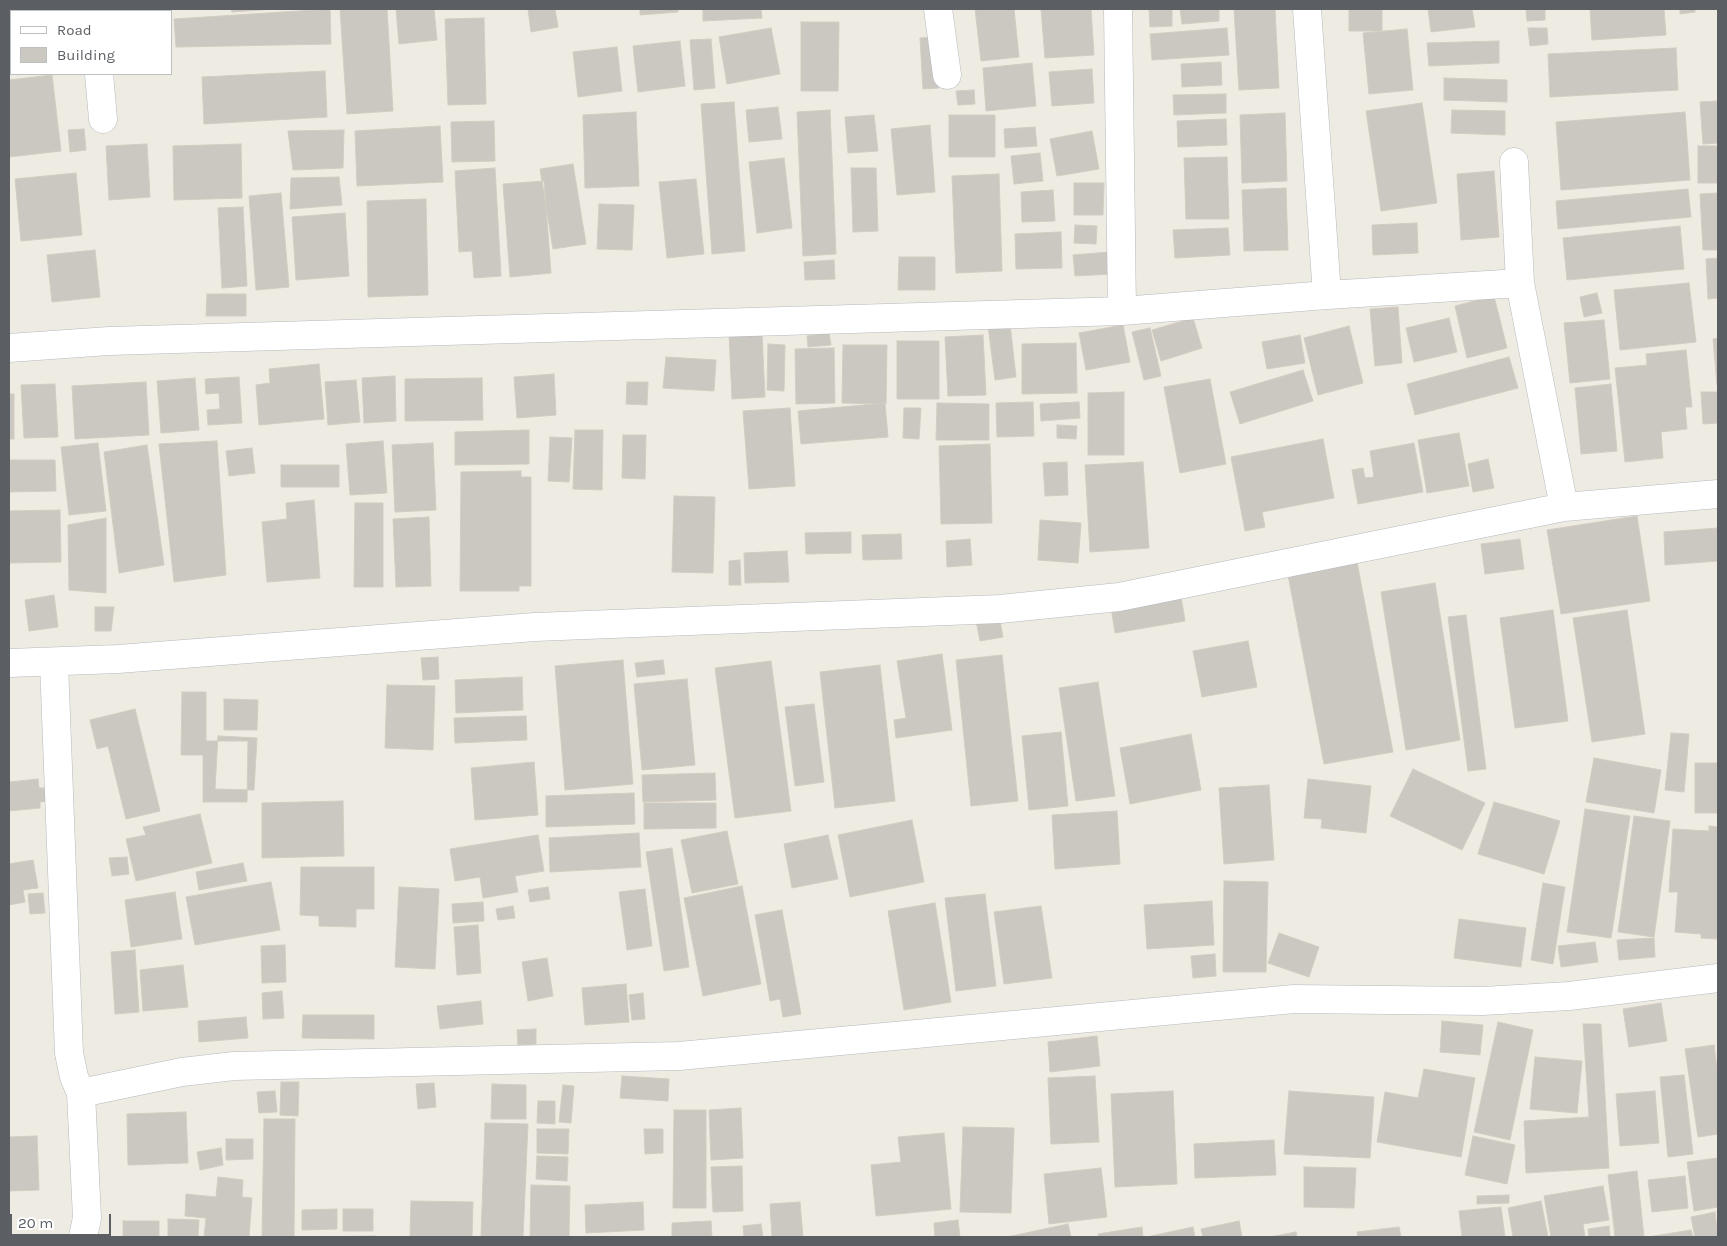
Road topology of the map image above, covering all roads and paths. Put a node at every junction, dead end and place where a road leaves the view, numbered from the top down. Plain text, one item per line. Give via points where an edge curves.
1 (938, 9) edge
2 (1118, 9) edge
3 (1307, 9) edge
4 (99, 75) edge
5 (947, 75) dead end
6 (103, 119) dead end
7 (1514, 162) dead end
8 (1520, 283) junction
9 (1327, 295) junction
10 (1122, 311) junction
11 (9, 348) edge
12 (1718, 494) edge
13 (1564, 507) junction
14 (9, 663) edge
15 (54, 663) junction
16 (1718, 978) edge
17 (81, 1093) junction
18 (83, 1237) edge

1 - 5 street
2 - 10 street
3 - 9 street
4 - 6 street
7 - 8 street
8 - 9 street
8 - 13 street
9 - 10 street
10 - 11 street via 118,340
12 - 13 street
13 - 15 street via 1119,597 1000,609 535,627
14 - 15 street
15 - 17 street via 68,1053
16 - 17 street via 1530,998 1294,999 679,1056 234,1066 182,1072
17 - 18 street via 87,1218

